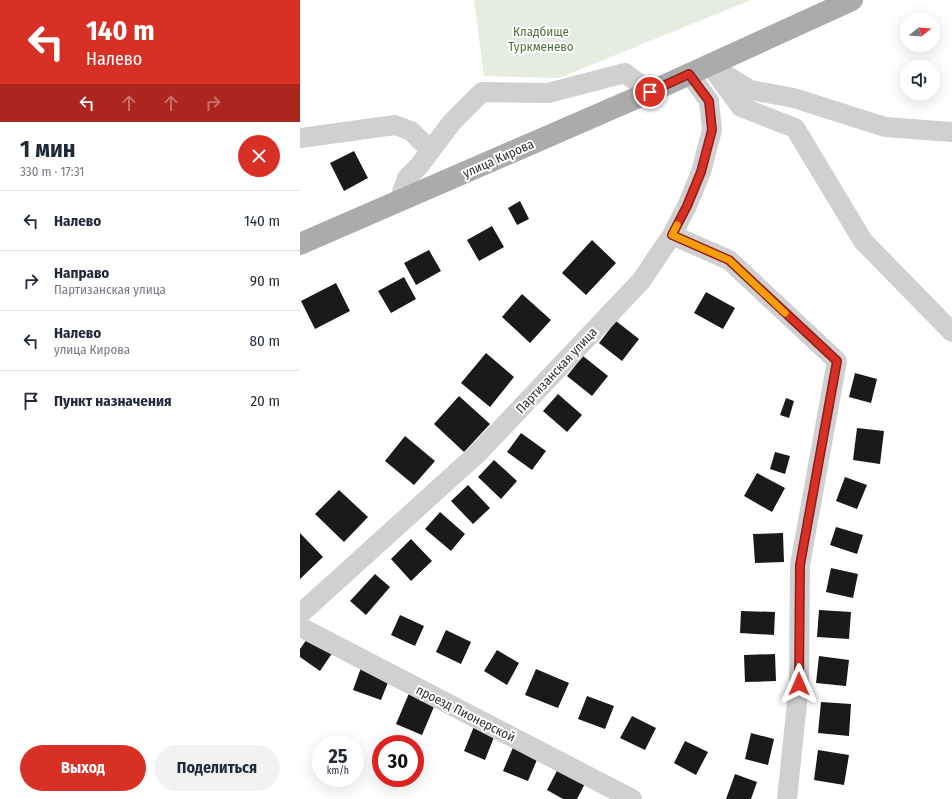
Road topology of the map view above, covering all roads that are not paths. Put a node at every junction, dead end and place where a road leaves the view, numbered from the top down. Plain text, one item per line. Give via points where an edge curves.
1 (852, 0) edge
2 (698, 70) junction
3 (650, 92) junction
4 (952, 132) edge
5 (300, 138) edge
6 (430, 150) junction
7 (399, 201) junction
8 (672, 235) junction
9 (300, 244) edge
10 (952, 332) edge
11 (300, 614) edge
12 (300, 627) edge
13 (632, 799) edge
14 (788, 799) edge

1 - 2 main road, улица Кирова
2 - 3 main road, улица Кирова
2 - 4 street via 750,90 794,98 885,127
2 - 8 street, Партизанская улица via 709,101 712,130 701,172
2 - 10 street via 741,107 795,128 863,241
3 - 6 street via 625,73 548,93 482,92 452,122
3 - 7 main road, улица Кирова
5 - 6 street via 395,126 411,131
6 - 7 street via 407,178
7 - 9 main road, улица Кирова
8 - 11 street, Партизанская улица via 641,282 478,453
8 - 14 street via 729,260 837,361 800,565 799,684
12 - 13 street, проезд Пионерской

